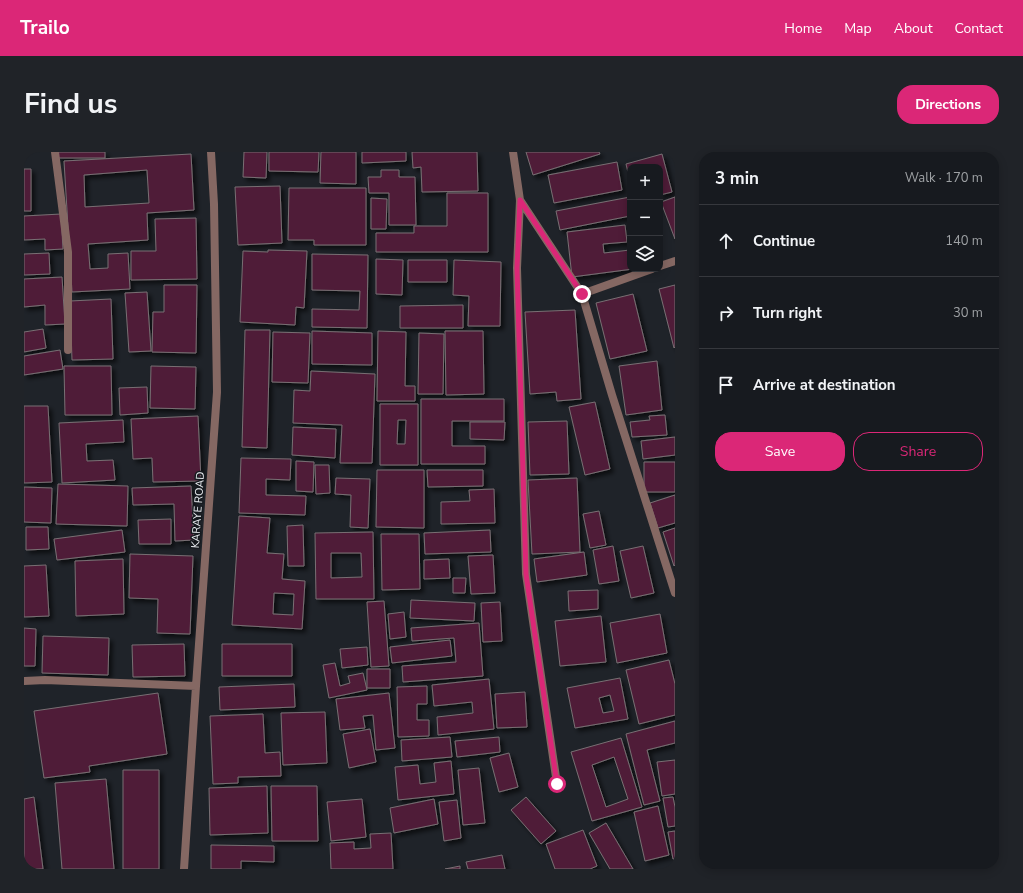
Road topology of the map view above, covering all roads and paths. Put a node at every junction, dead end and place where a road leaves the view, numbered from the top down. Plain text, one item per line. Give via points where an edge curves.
1 (55, 152) edge
2 (211, 152) edge
3 (513, 152) edge
4 (520, 200) junction
5 (675, 261) edge
6 (663, 265) edge
7 (644, 272) edge
8 (582, 294) junction
9 (68, 350) dead end
10 (675, 592) edge
11 (24, 681) edge
12 (196, 686) junction
13 (557, 784) dead end
14 (184, 869) edge

1 - 9 street via 68,252
2 - 12 street, KARAYE ROAD via 217,392
3 - 4 street
4 - 8 street
4 - 13 street via 517,268 526,574
5 - 6 street
7 - 8 street
8 - 10 street
11 - 12 street
12 - 14 street, KARAYE ROAD

